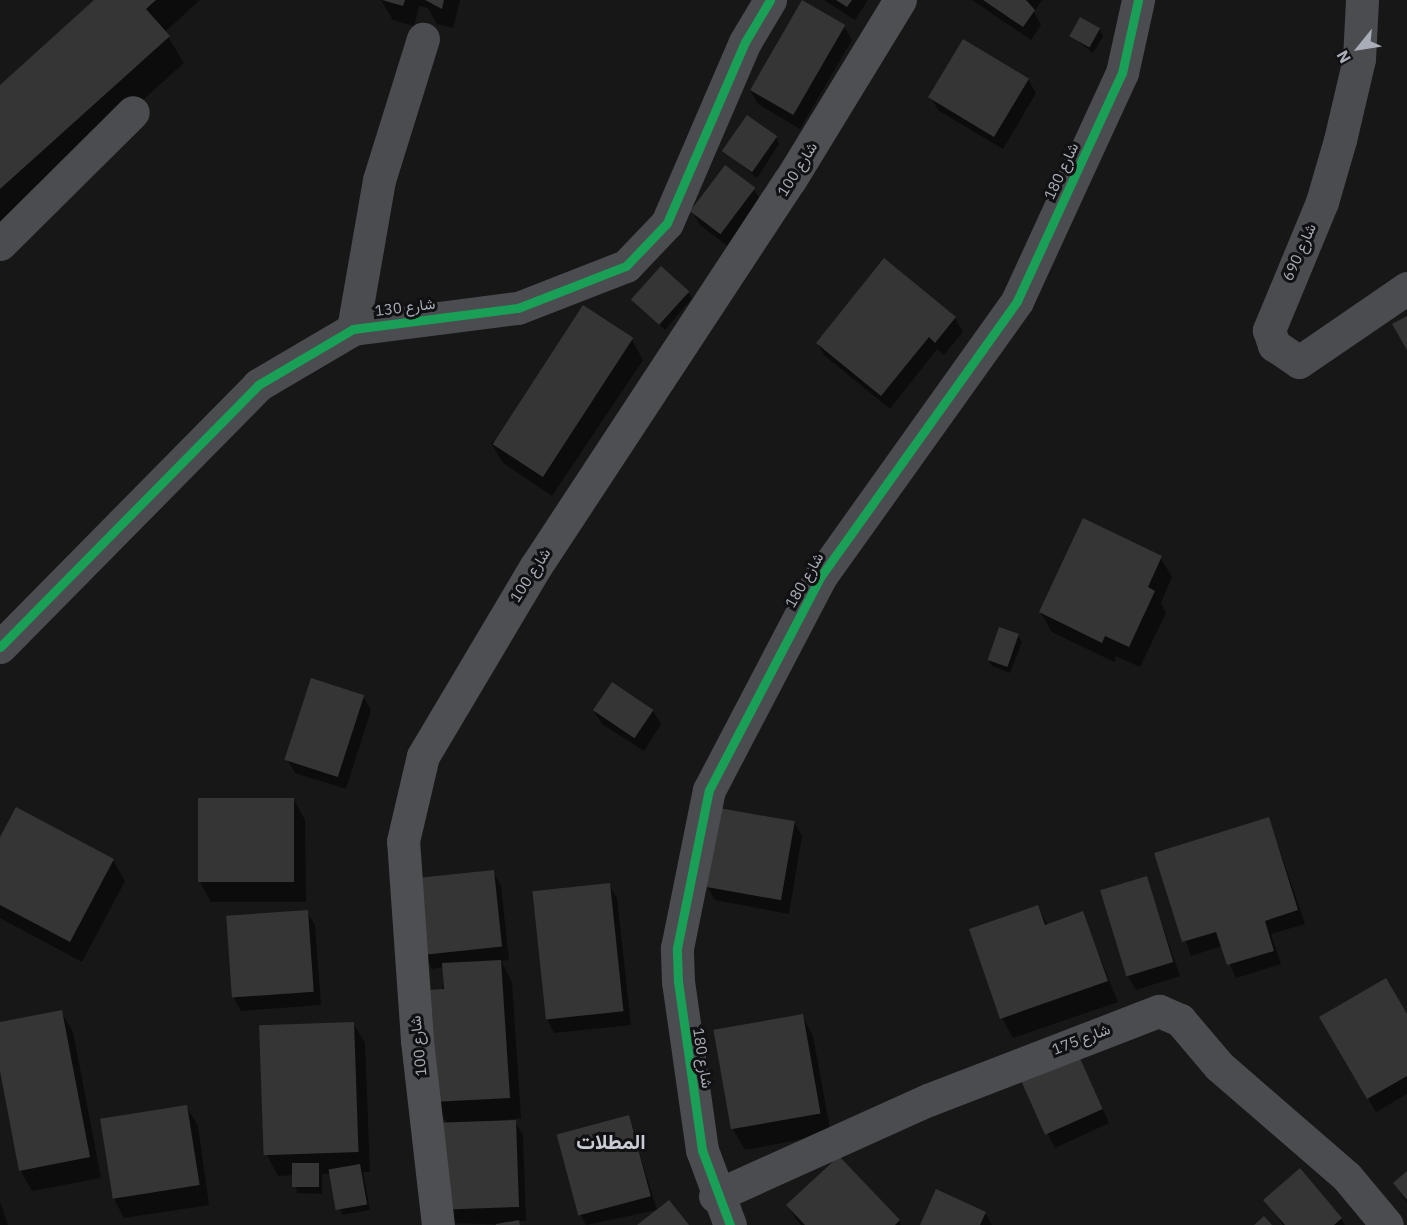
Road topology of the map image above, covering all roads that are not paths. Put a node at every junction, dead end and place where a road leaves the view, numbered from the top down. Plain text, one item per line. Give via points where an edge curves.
1 (770, 0) edge
2 (900, 0) edge
3 (1138, 0) edge
4 (1362, 0) edge
5 (423, 39) dead end
6 (133, 112) dead end
7 (0, 244) edge
8 (1407, 288) edge
9 (354, 329) junction
10 (2, 638) edge
11 (723, 1211) edge
12 (438, 1225) edge
13 (1387, 1225) edge

1 - 9 street, شارع 130 via 745,42 668,223 626,266 518,308
2 - 12 main road, شارع 100 via 790,180 536,566 423,756 403,841 417,1040
3 - 11 street, شارع 180 via 1122,73 1017,301 821,576 709,790 677,960 702,1150
4 - 8 street, شارع 690 via 1359,59 1337,151 1322,202 1269,330 1274,345 1299,362
5 - 9 street via 379,180
6 - 7 street
9 - 10 street, شارع 130 via 258,385
11 - 13 street, شارع 175 via 928,1100 1159,1011 1180,1020 1219,1066 1347,1177

